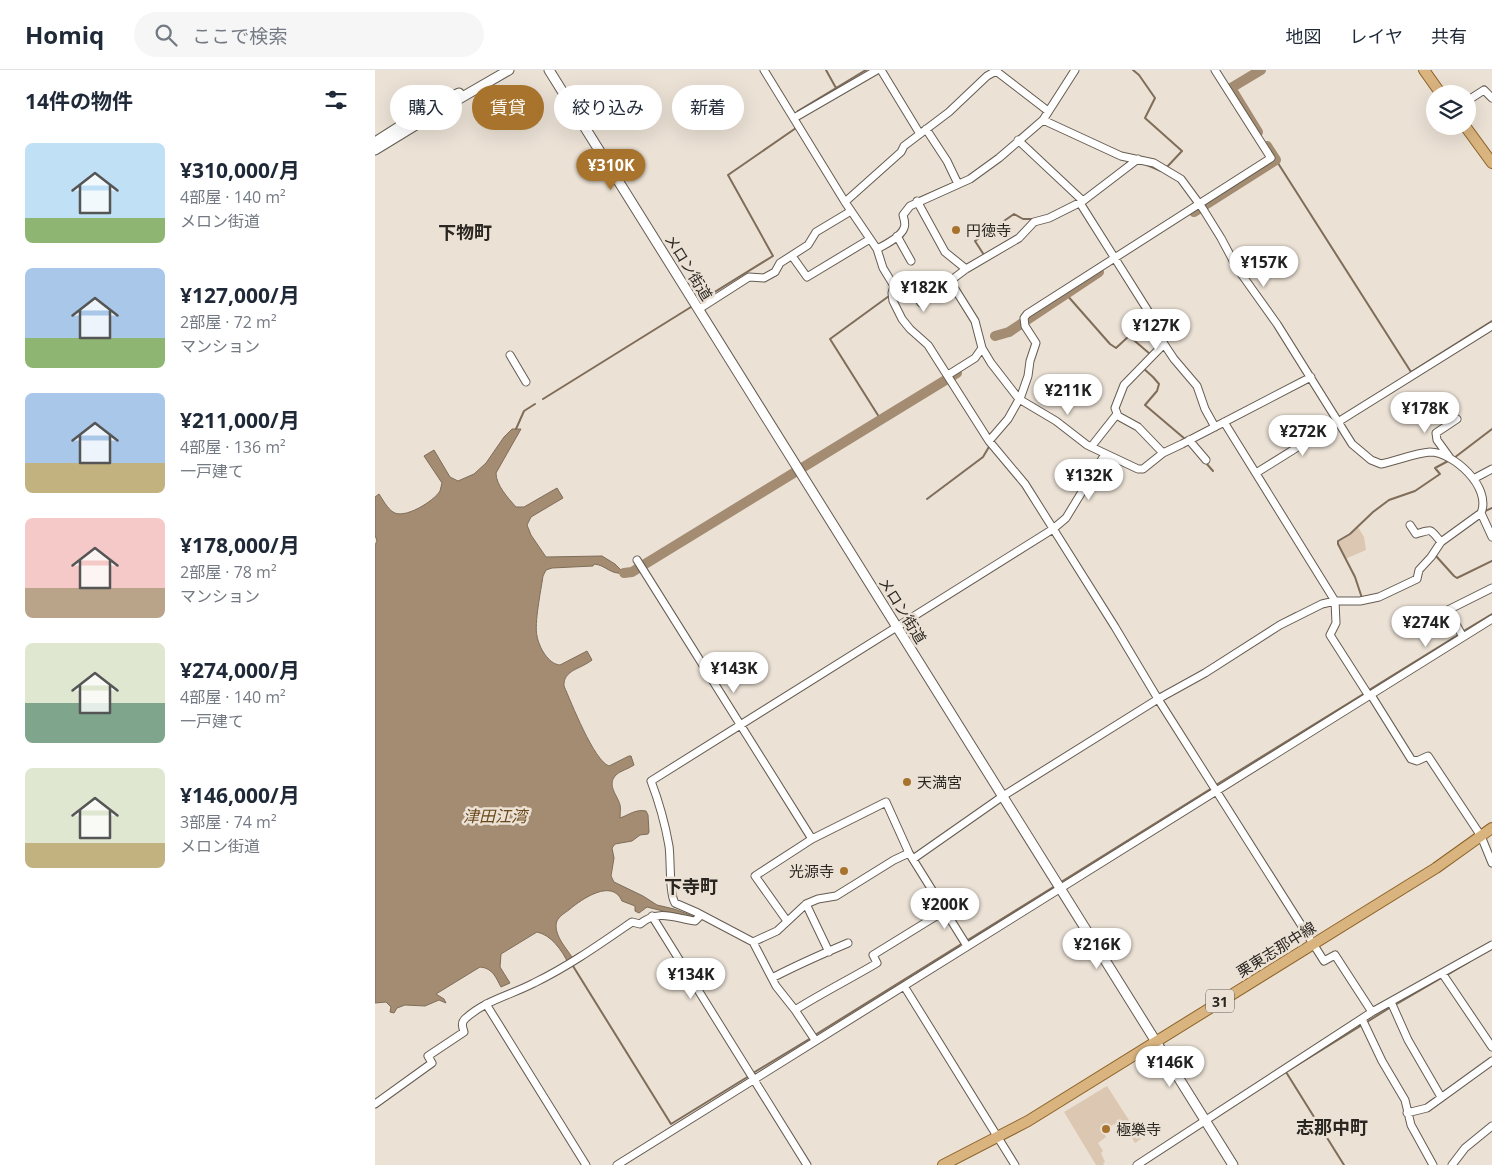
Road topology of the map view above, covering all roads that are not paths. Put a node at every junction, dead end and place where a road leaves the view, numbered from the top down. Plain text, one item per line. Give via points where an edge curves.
1 (505, 70) edge
2 (509, 70) edge
3 (549, 70) edge
4 (764, 70) edge
5 (877, 70) edge
6 (881, 70) edge
7 (1075, 70) edge
8 (1215, 70) edge
9 (1423, 70) edge
10 (985, 73) edge
11 (1434, 85) edge
12 (1476, 96) edge
13 (1492, 98) edge
14 (1049, 111) junction
15 (794, 118) junction
16 (1043, 120) junction
17 (923, 131) junction
18 (1472, 135) edge
19 (1018, 140) junction
20 (375, 142) edge
21 (375, 150) edge
22 (1139, 159) junction
23 (1492, 163) edge
24 (958, 184) junction
25 (917, 201) junction
26 (845, 202) junction
27 (1082, 202) junction
28 (1201, 205) junction
29 (851, 211) junction
30 (897, 236) junction
31 (870, 239) junction
32 (877, 249) junction
33 (792, 256) junction
34 (1116, 260) junction
35 (911, 261) dead end
36 (966, 269) junction
37 (950, 281) junction
38 (894, 286) junction
39 (699, 309) junction
40 (1492, 326) edge
41 (1164, 344) junction
42 (982, 348) junction
43 (510, 355) dead end
44 (1311, 376) junction
45 (949, 377) junction
46 (526, 382) dead end
47 (1019, 399) junction
48 (1117, 414) junction
49 (1457, 419) dead end
50 (1224, 422) junction
51 (1338, 422) junction
52 (1215, 427) junction
53 (1189, 440) junction
54 (989, 441) junction
55 (1091, 447) junction
56 (1163, 453) junction
57 (1105, 454) junction
58 (1450, 458) junction
59 (1206, 460) dead end
60 (1492, 469) edge
61 (1256, 473) junction
62 (1477, 477) junction
63 (1488, 505) edge
64 (1481, 513) junction
65 (1410, 525) dead end
66 (1053, 529) junction
67 (1492, 536) edge
68 (1441, 542) junction
69 (637, 560) dead end
70 (1492, 588) edge
71 (1335, 601) junction
72 (1492, 619) edge
73 (897, 627) junction
74 (1462, 635) junction
75 (1368, 694) junction
76 (1158, 699) junction
77 (741, 724) junction
78 (1215, 788) junction
79 (1003, 796) junction
80 (1492, 828) edge
81 (1481, 836) junction
82 (812, 840) junction
83 (911, 856) junction
84 (1492, 863) edge
85 (1059, 885) junction
86 (805, 904) junction
87 (946, 910) junction
88 (701, 915) junction
89 (652, 916) junction
90 (787, 921) junction
91 (753, 942) junction
92 (848, 942) dead end
93 (965, 942) junction
94 (1313, 944) junction
95 (1492, 944) edge
96 (829, 952) junction
97 (1442, 973) junction
98 (771, 978) junction
99 (904, 986) junction
100 (1391, 1002) junction
101 (486, 1004) junction
102 (795, 1010) junction
103 (1372, 1012) junction
104 (1362, 1019) junction
105 (813, 1038) junction
106 (1155, 1042) junction
107 (1492, 1048) edge
108 (1492, 1061) edge
109 (752, 1076) junction
110 (1441, 1097) junction
111 (375, 1104) edge
112 (1407, 1113) junction
113 (1205, 1121) junction
114 (1492, 1126) edge
115 (998, 1138) junction
116 (586, 1165) edge
117 (617, 1165) edge
118 (807, 1165) edge
119 (943, 1165) edge
120 (1015, 1165) edge
121 (1137, 1165) edge
122 (1233, 1165) edge
123 (1433, 1165) edge
124 (1452, 1165) edge

1 - 20 street via 429,107
2 - 21 street
3 - 39 street, メロン街道
4 - 15 street
5 - 15 street
6 - 17 street
7 - 14 street
8 - 28 street via 1271,158
9 - 11 main road
10 - 14 street via 996,71
10 - 17 street via 949,112
12 - 13 street via 1484,90
14 - 16 street
15 - 26 street
16 - 19 street
16 - 22 street via 1121,156
17 - 24 street via 947,161
17 - 26 street
18 - 23 main road
19 - 24 street via 983,171
19 - 27 street
22 - 27 street
22 - 28 street via 1181,179
24 - 25 street
25 - 30 street via 903,215 905,225
25 - 36 street via 945,252
26 - 29 street
27 - 34 street
27 - 36 street via 1034,222 1019,238
28 - 34 street
28 - 44 street via 1237,268
29 - 31 street
29 - 33 street via 816,232 808,245
30 - 32 street
30 - 35 street
31 - 32 street
31 - 33 street via 807,278
32 - 38 street
33 - 39 street via 765,278 749,277
34 - 41 street via 1151,314
34 - 47 street via 1023,318 1036,343
36 - 37 street
37 - 38 street via 921,303 911,286
37 - 42 street via 975,320
38 - 45 street via 893,301 901,319 928,344
39 - 73 street, メロン街道
40 - 51 street
41 - 48 street via 1124,385 1115,408
41 - 52 street via 1197,386
42 - 45 street via 975,358
42 - 47 street
43 - 46 street
44 - 50 street
44 - 51 street
45 - 54 street
47 - 54 street via 1008,419
47 - 55 street
48 - 55 street
48 - 56 street via 1138,428
49 - 58 street via 1436,433 1437,440
50 - 52 street
50 - 61 street
51 - 58 street via 1352,444 1377,463 1426,453
51 - 61 street
52 - 53 street
53 - 56 street
53 - 59 street
54 - 66 street via 1025,484
55 - 57 street
56 - 57 street via 1143,469
57 - 66 street via 1066,518
58 - 62 street
60 - 62 street
61 - 71 street
62 - 63 street
63 - 64 street
64 - 67 street
64 - 68 street
65 - 68 street via 1414,534 1429,530
66 - 73 street
66 - 76 street
68 - 71 street via 1419,570 1417,579 1379,597
69 - 77 street
70 - 74 street via 1448,610
71 - 75 street via 1336,623 1330,635
71 - 76 street via 1280,625
72 - 74 street
73 - 77 street
73 - 79 street, メロン街道
74 - 75 street
75 - 78 street
75 - 81 street via 1411,759 1417,761 1428,756
76 - 78 street
76 - 79 street
77 - 82 street
77 - 88 street via 651,781 669,846 672,899
78 - 85 street
78 - 94 street
79 - 83 street
79 - 85 street, メロン街道
80 - 81 main road, 栗東志那中線 / 31
81 - 84 street
81 - 94 main road, 栗東志那中線 / 31 via 1436,868
82 - 83 street via 886,802
82 - 90 street via 755,876
83 - 86 street via 893,860 836,896
83 - 87 street
85 - 93 street
85 - 106 street, メロン街道
86 - 90 street
86 - 96 street
87 - 93 street
87 - 102 street via 873,955 877,963
88 - 89 street via 695,921
88 - 91 street
89 - 101 street via 640,924 632,922 567,967
89 - 109 street
90 - 91 street via 777,931
91 - 98 street
92 - 96 street
93 - 99 street
94 - 103 street via 1323,961 1335,955
94 - 106 main road, 栗東志那中線 / 31
95 - 97 street
96 - 98 street
97 - 100 street
97 - 107 street
98 - 102 street
99 - 105 street
99 - 115 street
100 - 103 street
100 - 110 street via 1408,1040
101 - 111 street via 464,1019 464,1032 428,1056 432,1063
101 - 116 street
102 - 105 street
103 - 104 street
104 - 112 street via 1405,1100
104 - 113 street
105 - 109 street
106 - 113 street, メロン街道
106 - 115 main road, 栗東志那中線 / 31
108 - 110 street
109 - 117 street
109 - 118 street
110 - 112 street via 1427,1108
112 - 123 street
113 - 121 street
113 - 122 street, メロン街道
114 - 124 street via 1465,1148
115 - 119 main road, 栗東志那中線 / 31
115 - 120 street

